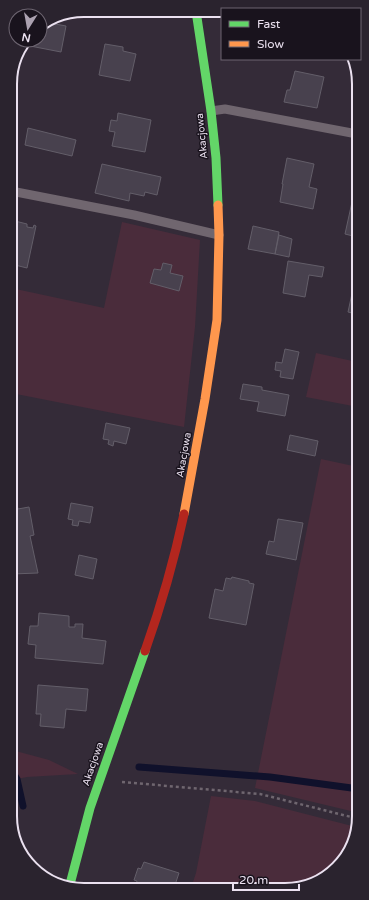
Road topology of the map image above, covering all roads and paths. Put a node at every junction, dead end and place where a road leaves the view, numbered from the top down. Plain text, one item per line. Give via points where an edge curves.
1 (197, 17) edge
2 (211, 111) junction
3 (352, 133) edge
4 (17, 192) edge
5 (219, 235) junction
6 (100, 776) junction
7 (352, 817) edge
8 (71, 882) edge

1 - 2 street, Akacjowa
2 - 3 lane via 225,109
2 - 5 street, Akacjowa
4 - 5 lane via 134,215
5 - 6 street, Akacjowa via 217,320 176,552 161,605
6 - 7 path via 113,781 260,794
6 - 8 street, Akacjowa

